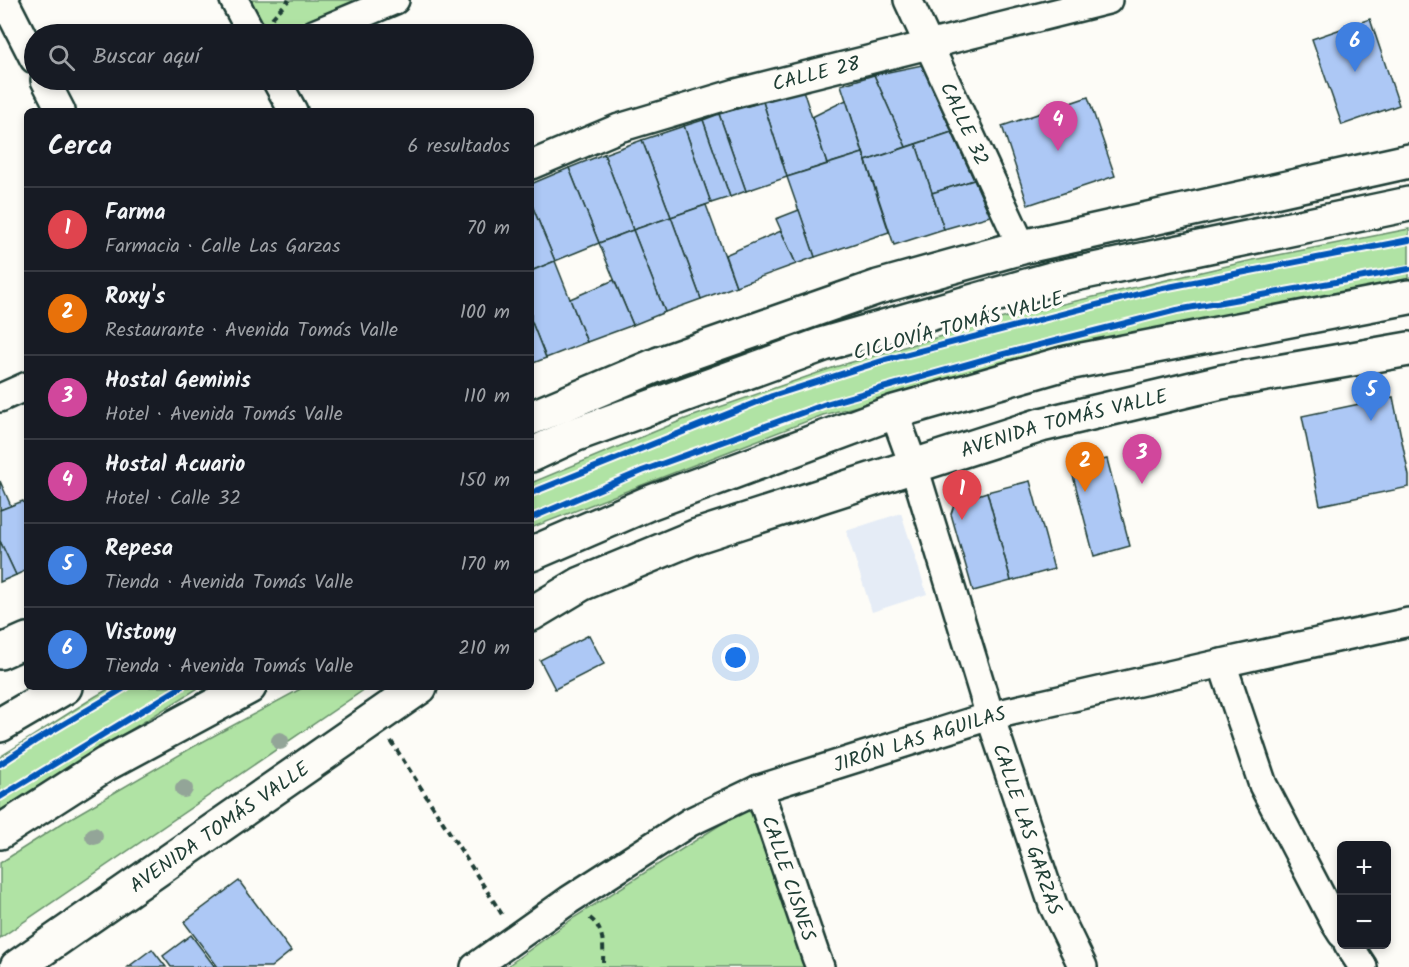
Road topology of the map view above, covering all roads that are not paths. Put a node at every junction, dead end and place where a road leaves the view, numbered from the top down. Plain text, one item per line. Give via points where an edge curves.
1 (4, 0) edge
2 (234, 0) edge
3 (394, 0) edge
4 (908, 0) edge
5 (1108, 0) edge
6 (256, 24) edge
7 (338, 24) edge
8 (24, 39) edge
9 (929, 44) junction
10 (50, 90) edge
11 (281, 90) edge
12 (59, 108) edge
13 (291, 108) edge
14 (1409, 161) edge
15 (534, 164) edge
16 (1409, 204) edge
17 (1022, 247) junction
18 (1409, 297) edge
19 (1409, 349) edge
20 (24, 387) edge
21 (0, 398) edge
22 (894, 412) junction
23 (534, 417) edge
24 (534, 454) edge
25 (914, 467) junction
26 (534, 553) edge
27 (534, 612) edge
28 (1409, 622) edge
29 (24, 641) edge
30 (0, 652) edge
31 (1222, 663) junction
32 (60, 690) edge
33 (243, 690) edge
34 (416, 690) edge
35 (990, 716) junction
36 (0, 725) edge
37 (759, 789) junction
38 (0, 832) edge
39 (1337, 927) edge
40 (1351, 949) edge
41 (17, 967) edge
42 (475, 967) edge
43 (820, 967) edge
44 (1083, 967) edge
45 (1363, 967) edge

1 - 8 street
2 - 6 street
3 - 7 street
4 - 9 street, CALLE 32
5 - 9 street, CALLE 28
9 - 15 street, CALLE 28 via 736,93 620,128
9 - 17 street, CALLE 32
10 - 12 street
11 - 13 street
14 - 17 street
16 - 24 street via 1051,279 994,295 824,344 573,435
17 - 23 street via 867,291 659,364
18 - 22 street via 1062,364
19 - 25 street, AVENIDA TOMÁS VALLE via 1221,382 1041,425
20 - 21 street
22 - 25 street, CALLE LAS GARZAS
22 - 26 street via 649,503
25 - 27 street, AVENIDA TOMÁS VALLE via 697,536 581,584
25 - 35 street, CALLE LAS GARZAS
28 - 31 street, JIRÓN LAS AGUILAS
29 - 30 street
31 - 35 street, JIRÓN LAS AGUILAS
31 - 39 street via 1263,785
32 - 36 street
33 - 38 street via 106,764
34 - 41 street, AVENIDA TOMÁS VALLE
35 - 37 street, JIRÓN LAS AGUILAS
35 - 44 street, CALLE LAS GARZAS via 1053,905
37 - 42 street, JIRÓN LAS AGUILAS via 690,822
37 - 43 street, CALLE CISNES
40 - 45 street

